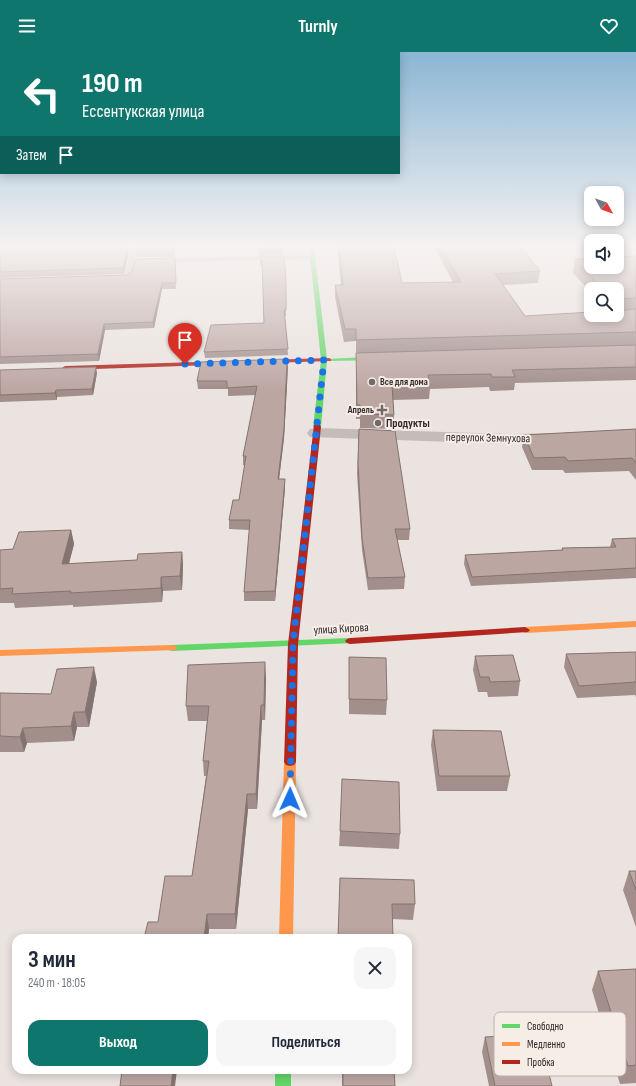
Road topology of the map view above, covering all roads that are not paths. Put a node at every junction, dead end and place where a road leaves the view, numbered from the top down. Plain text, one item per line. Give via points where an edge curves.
1 (316, 295) edge
2 (396, 358) edge
3 (324, 360) junction
4 (55, 368) edge
5 (316, 433) junction
6 (573, 438) edge
7 (636, 624) edge
8 (293, 644) junction
9 (0, 653) edge
10 (286, 934) edge
11 (283, 1074) edge
12 (283, 1086) edge

1 - 3 street
2 - 3 street
3 - 4 street
3 - 5 street
5 - 6 street, переулок Земнухова via 513,439
5 - 8 street
7 - 8 street, улица Кирова
8 - 9 street, улица Кирова
8 - 10 street
11 - 12 street

